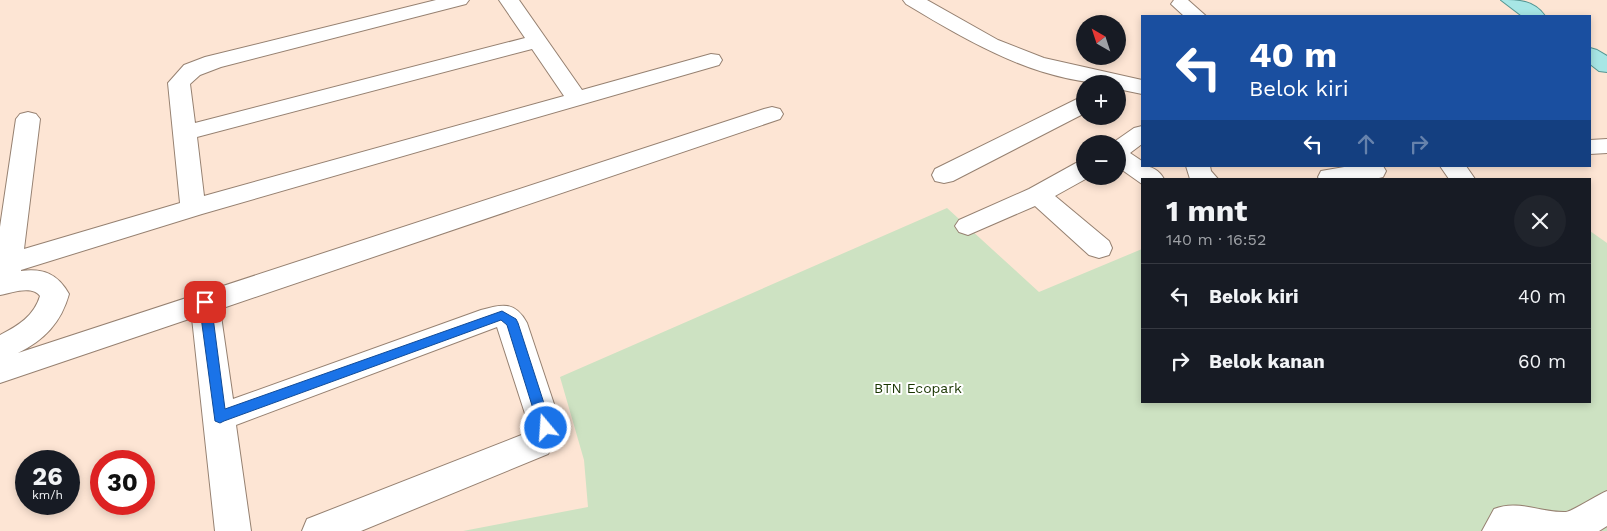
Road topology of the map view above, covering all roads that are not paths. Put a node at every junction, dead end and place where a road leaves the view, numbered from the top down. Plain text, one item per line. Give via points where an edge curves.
1 (459, 0) edge
2 (509, 0) edge
3 (913, 0) edge
4 (1511, 0) edge
5 (1181, 4) dead end
6 (1195, 15) edge
7 (1534, 15) edge
8 (537, 41) junction
9 (1591, 55) edge
10 (711, 60) dead end
11 (1607, 66) edge
12 (1129, 87) edge
13 (577, 99) junction
14 (1076, 109) edge
15 (772, 114) dead end
16 (28, 120) dead end
17 (186, 133) junction
18 (1141, 134) edge
19 (1126, 144) edge
20 (1607, 146) edge
21 (1591, 147) edge
22 (1126, 161) edge
23 (1198, 167) edge
24 (1453, 167) edge
25 (1374, 171) dead end
26 (1076, 174) edge
27 (944, 175) dead end
28 (1151, 178) edge
29 (1205, 178) edge
30 (1330, 178) edge
31 (1462, 178) edge
32 (1038, 195) junction
33 (193, 208) junction
34 (968, 226) dead end
35 (1099, 248) dead end
36 (3, 274) edge
37 (205, 302) junction
38 (0, 348) edge
39 (0, 371) edge
40 (220, 417) junction
41 (1607, 507) edge
42 (1573, 530) edge
43 (233, 531) edge
44 (320, 531) edge
45 (1500, 531) edge

1 - 17 street via 192,70 179,83
2 - 8 street
3 - 12 street via 983,41 1018,56
4 - 7 main road
5 - 6 street
8 - 13 street
8 - 17 street
9 - 11 main road
10 - 13 street
13 - 33 street
14 - 27 street
15 - 37 street
16 - 36 street
17 - 33 street
18 - 19 street
20 - 21 street
22 - 28 street
23 - 29 street via 1199,174
24 - 31 street
25 - 30 street
26 - 32 street
32 - 34 street
32 - 35 street
33 - 36 street
36 - 38 street via 47,284 55,294 52,308 40,324 19,340
37 - 39 street
37 - 40 street
40 - 43 street
40 - 44 street via 491,318 502,315 512,323 546,428 536,444
41 - 42 street
42 - 45 street via 1506,520

